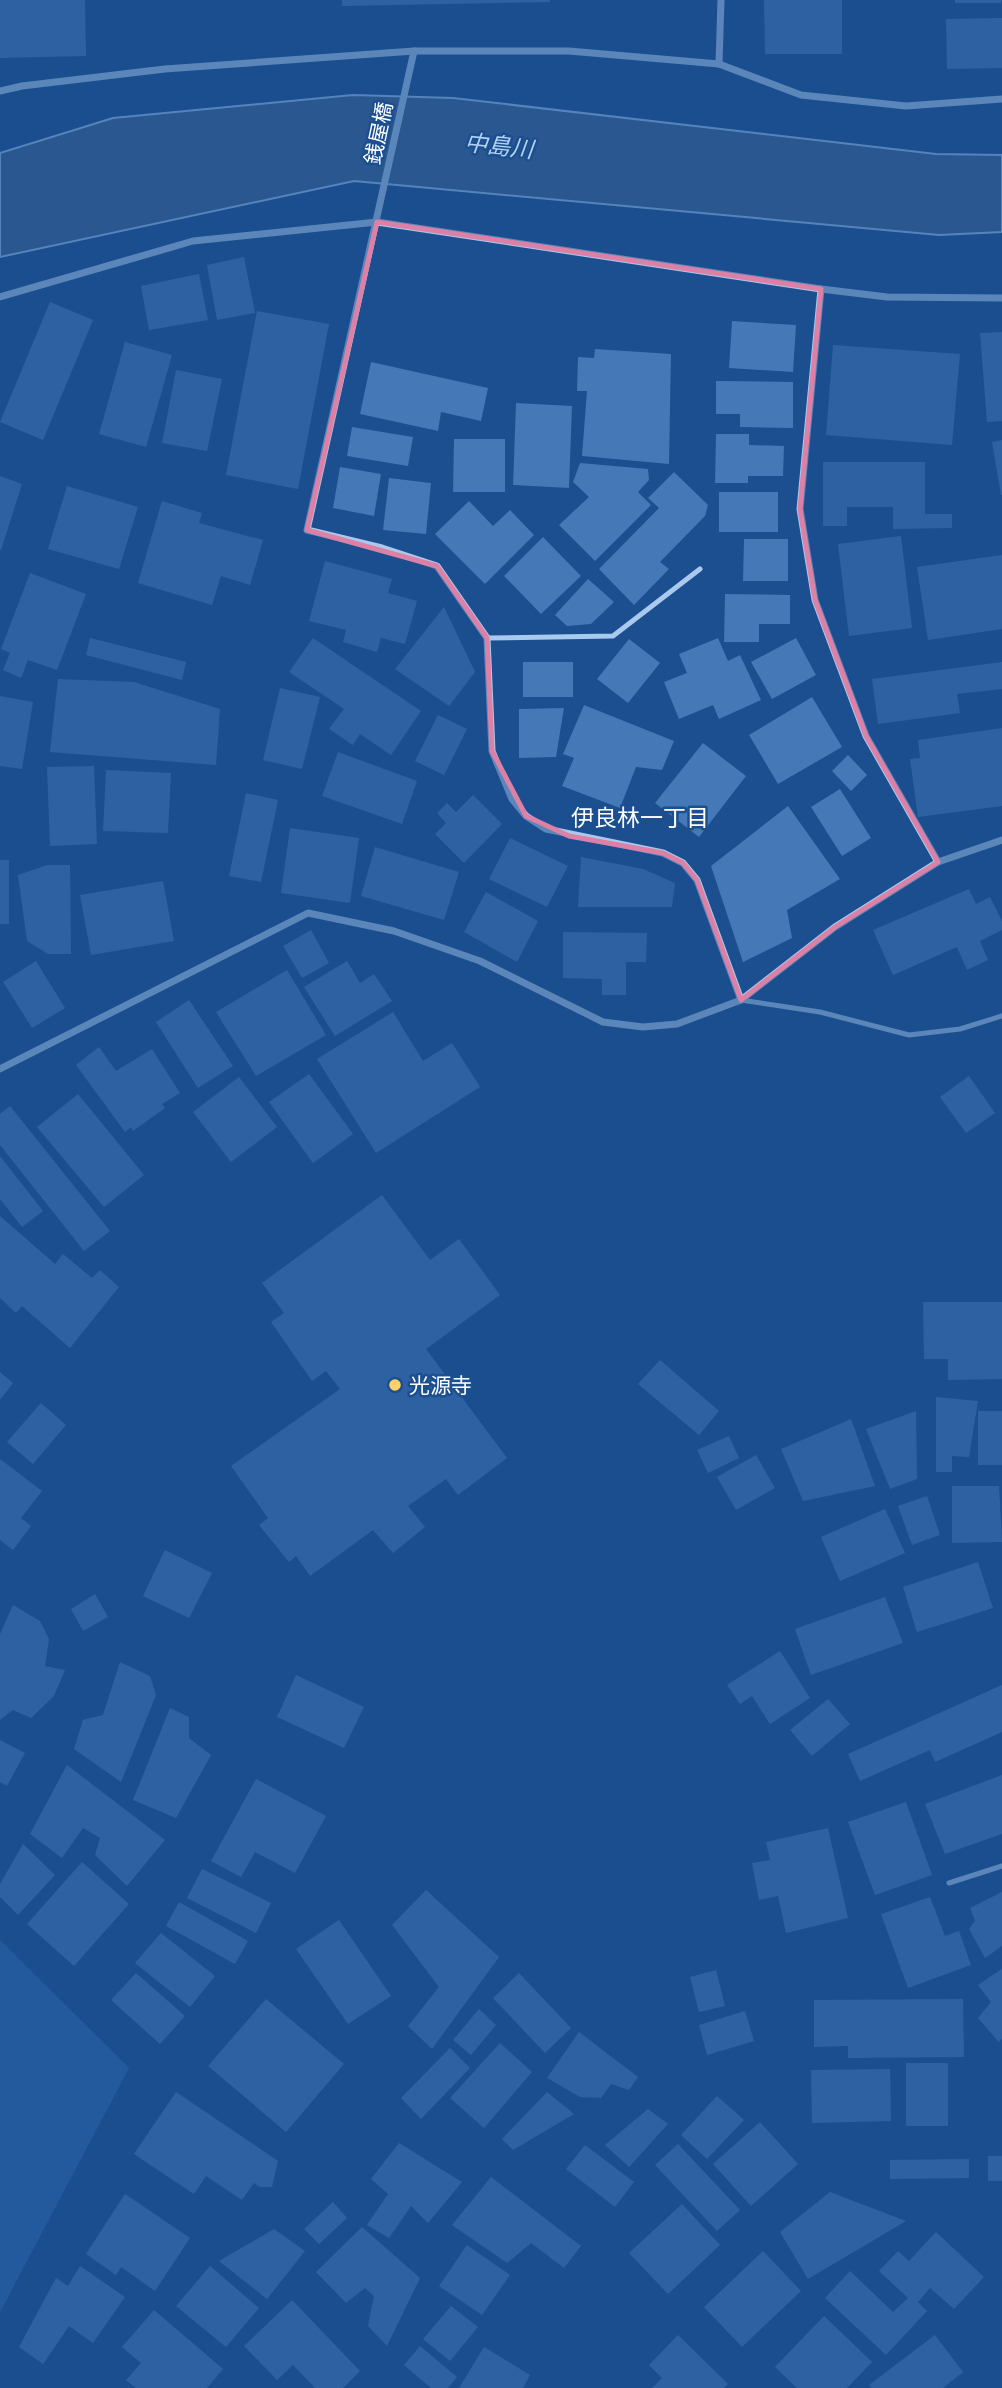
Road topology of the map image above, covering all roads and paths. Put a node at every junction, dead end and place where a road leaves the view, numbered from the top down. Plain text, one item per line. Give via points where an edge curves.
1 (721, 0) edge
2 (414, 51) junction
3 (719, 64) junction
4 (0, 91) edge
5 (1002, 99) edge
6 (377, 222) junction
7 (821, 289) junction
8 (0, 297) edge
9 (1002, 298) edge
10 (700, 569) dead end
11 (487, 638) junction
12 (1002, 841) edge
13 (938, 862) junction
14 (741, 1000) junction
15 (1002, 1016) edge
16 (0, 1069) edge
17 (1002, 1866) edge
18 (949, 1883) dead end

1 - 3 street
2 - 3 street via 569,51
2 - 4 street via 164,69
2 - 6 street, 銭屋橋
3 - 5 street via 801,95 906,106
6 - 7 street
6 - 8 street via 193,240
6 - 11 street, 銭屋橋 via 307,530 437,566
7 - 9 street via 887,297
7 - 13 street via 800,509 815,600 866,736
10 - 11 lane via 613,636
11 - 14 street via 492,751 512,799 546,829 663,853 683,863 697,880
12 - 13 street
13 - 14 street via 835,927
14 - 15 lane via 820,1012 909,1035 960,1029
14 - 16 street via 677,1024 643,1027 603,1022 480,961 394,931 307,913
17 - 18 lane

